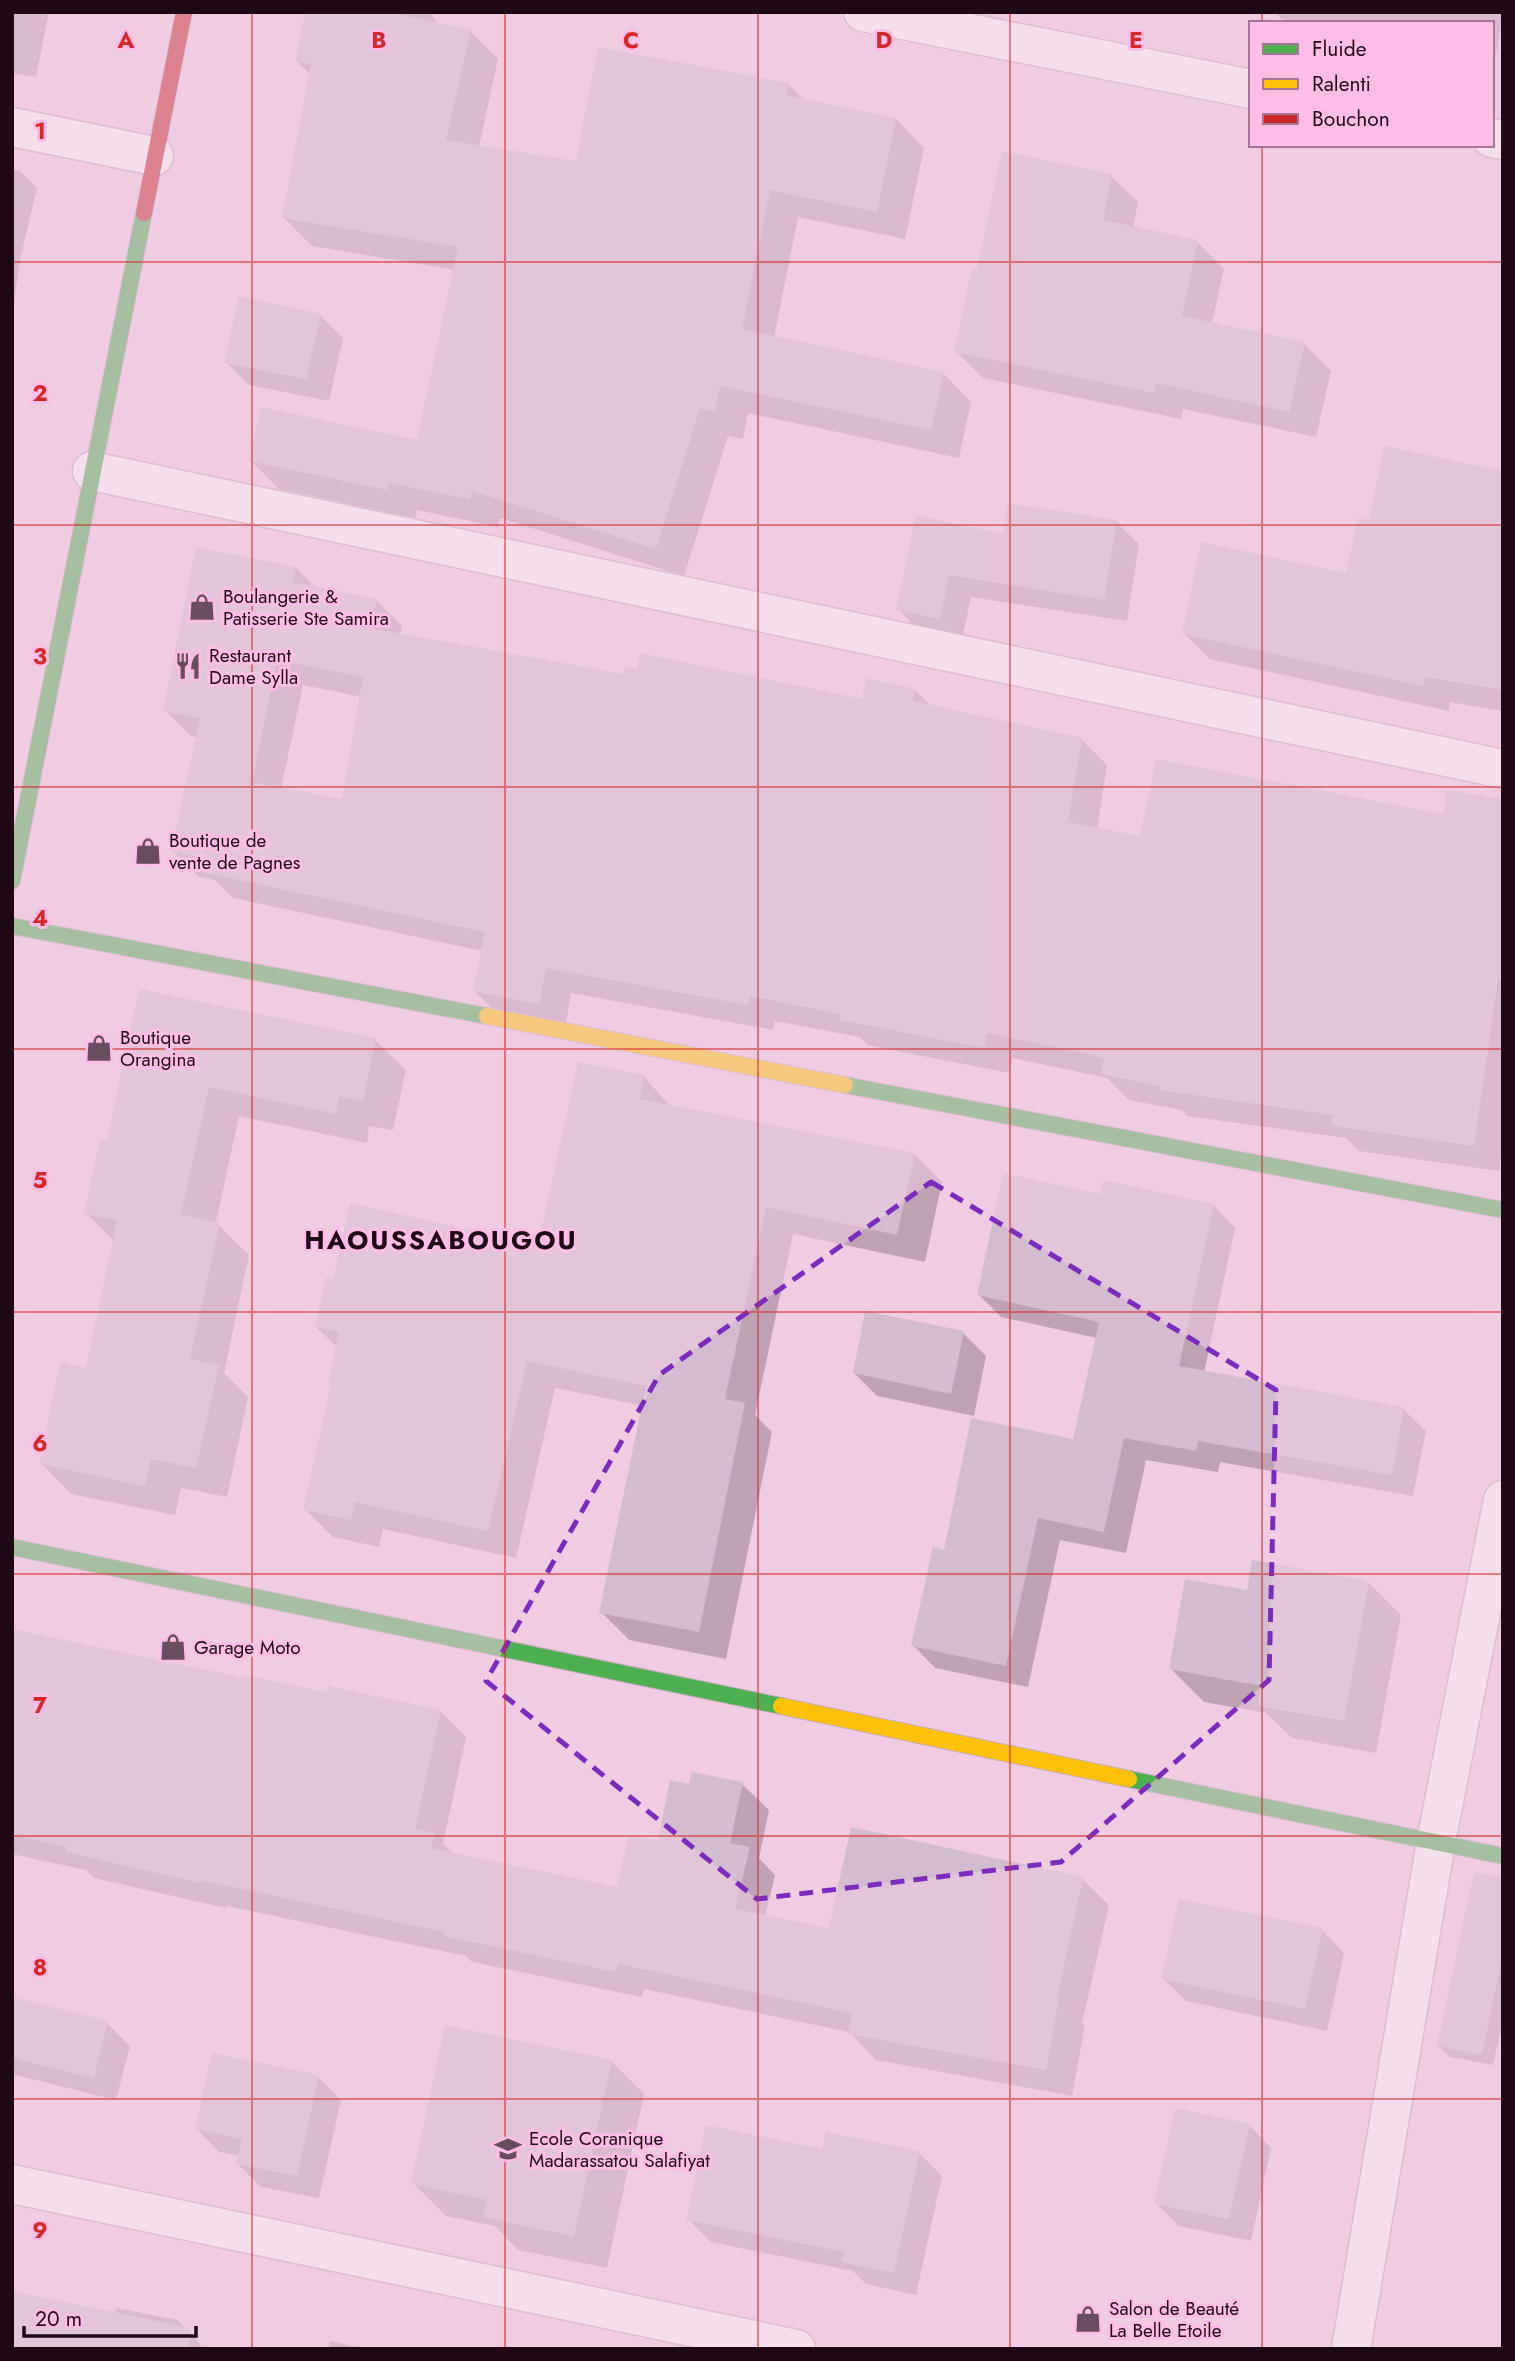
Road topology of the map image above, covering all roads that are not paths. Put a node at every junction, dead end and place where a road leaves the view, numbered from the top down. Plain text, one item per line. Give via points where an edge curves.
1 (184, 12) edge
2 (863, 12) edge
3 (1249, 89) edge
4 (12, 127) edge
5 (154, 156) junction
6 (92, 471) junction
7 (1503, 769) edge
8 (12, 881) edge
9 (12, 926) edge
10 (1503, 1210) edge
11 (1503, 1500) edge
12 (12, 1547) edge
13 (1436, 1842) junction
14 (1503, 1856) edge
15 (12, 2184) edge
16 (796, 2349) edge
17 (1351, 2349) edge

1 - 5 street
2 - 3 street
4 - 5 street
5 - 6 street
6 - 7 street
6 - 8 street
9 - 10 street
11 - 13 street
12 - 13 street
13 - 14 street
13 - 17 street
15 - 16 street

